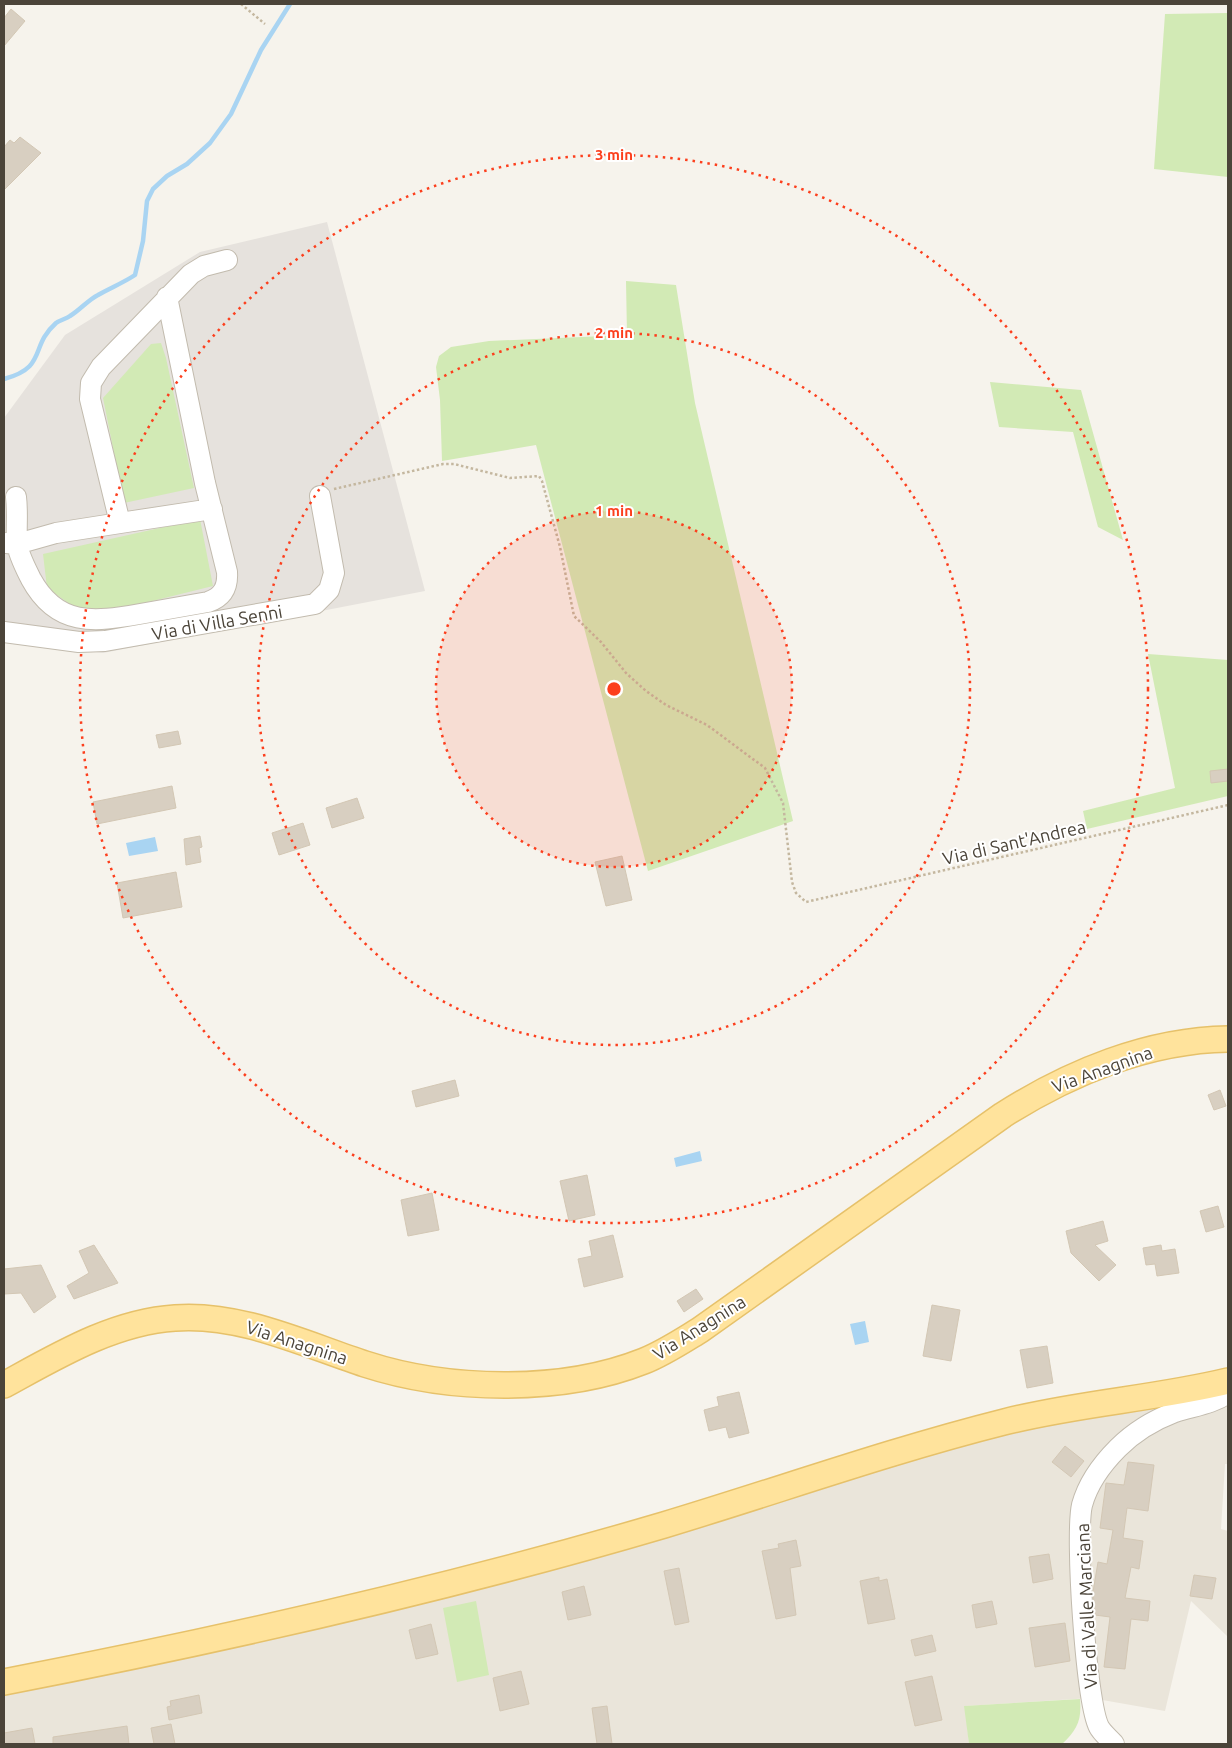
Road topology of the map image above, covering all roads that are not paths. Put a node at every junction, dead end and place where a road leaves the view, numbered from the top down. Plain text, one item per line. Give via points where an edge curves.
1 (227, 260) dead end
2 (167, 298) junction
3 (320, 496) road end
4 (16, 497) dead end
5 (212, 509) junction
6 (120, 523) junction
7 (10, 543) edge
8 (4, 632) edge
9 (1228, 1039) edge
10 (1228, 1380) edge
11 (4, 1385) edge
12 (1228, 1393) edge
13 (4, 1682) edge
14 (1114, 1744) edge

1 - 2 street via 197,269
2 - 5 street
2 - 6 street via 101,367 91,383 90,399
3 - 8 street, Via di Villa Senni via 334,573 330,590 315,604 98,642
4 - 7 street via 19,526
5 - 6 street
5 - 7 street via 227,579 223,594 208,602 108,620 92,621 62,612 42,595
6 - 7 street
9 - 11 main road, Via Anagnina via 1188,1042 1142,1053 1090,1069 1041,1092 996,1120 700,1330 660,1353 623,1368 594,1376 545,1382 491,1385 444,1382 382,1369 245,1325 186,1317 144,1321 112,1331
10 - 13 main road via 1006,1421 663,1525 439,1587
12 - 14 street, Via di Valle Marciana via 1163,1417 1132,1436 1107,1459 1085,1496 1079,1546 1092,1698 1099,1728

